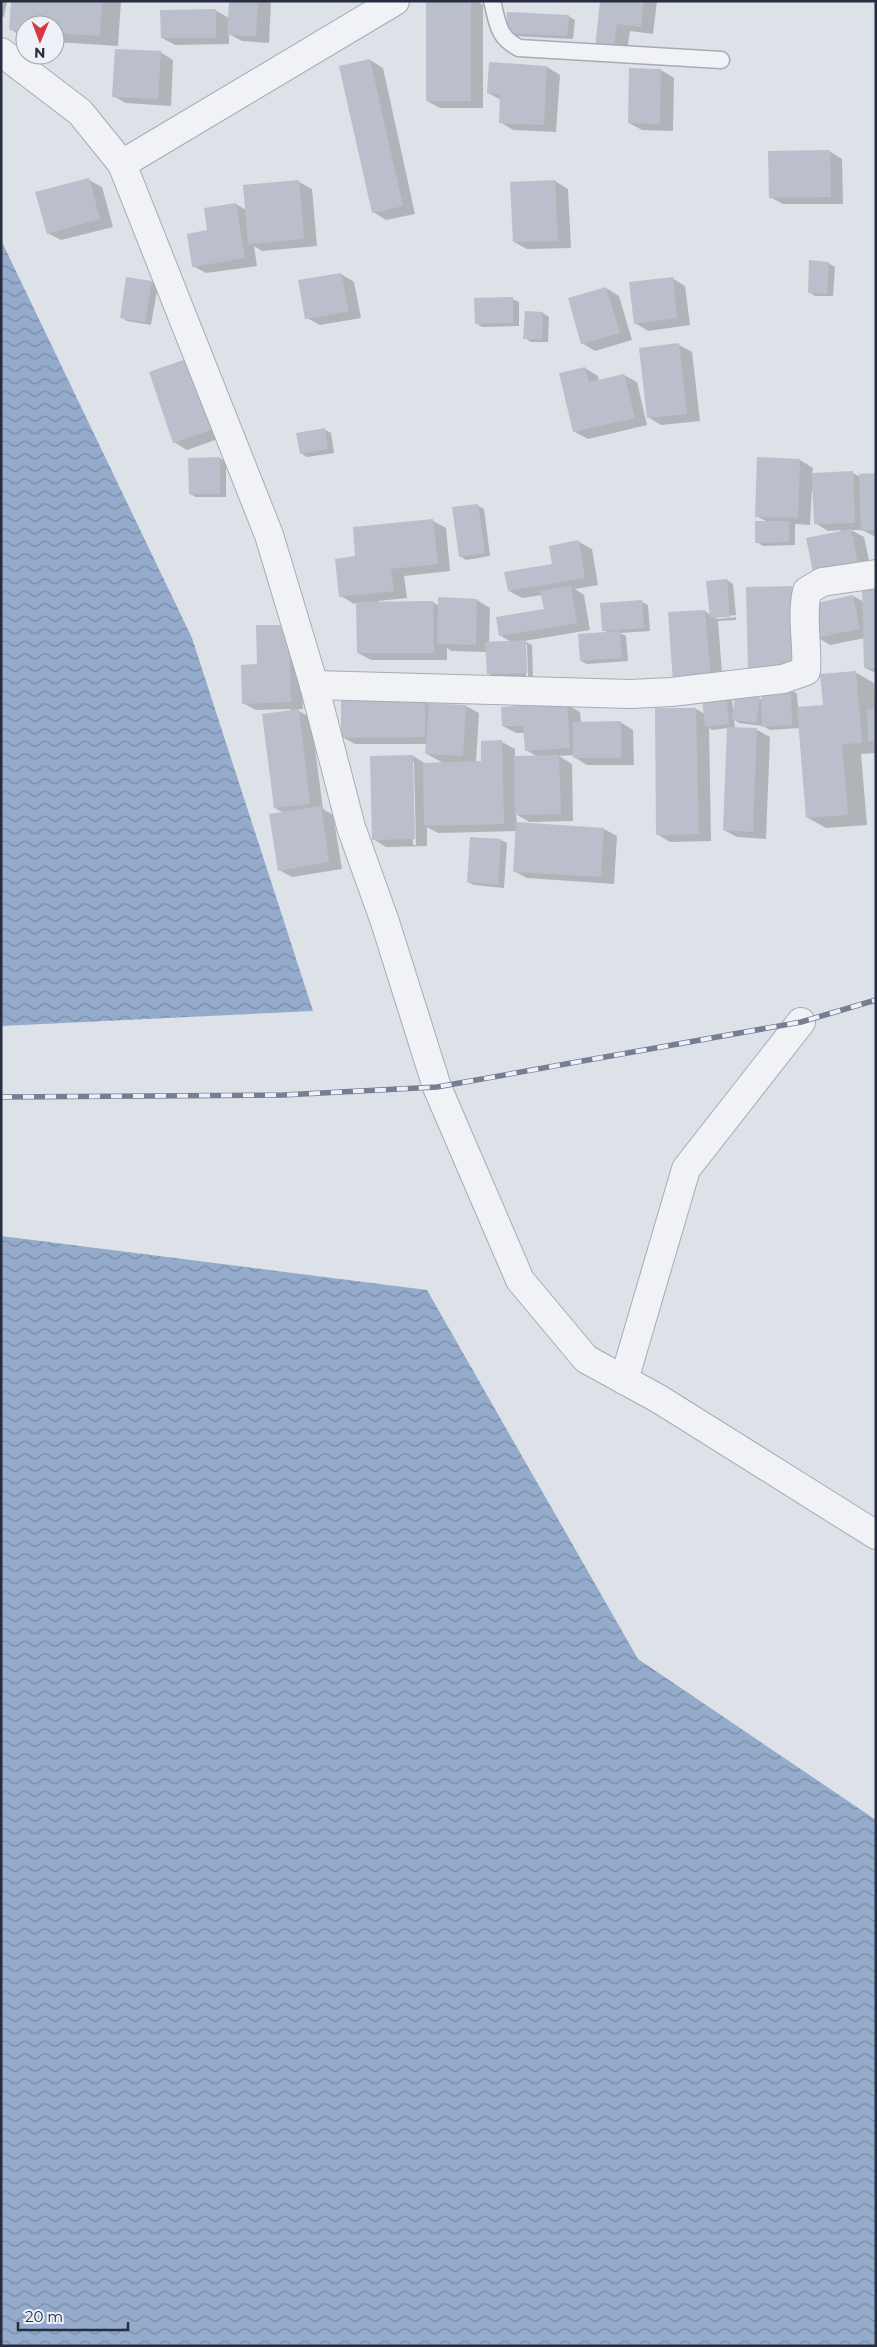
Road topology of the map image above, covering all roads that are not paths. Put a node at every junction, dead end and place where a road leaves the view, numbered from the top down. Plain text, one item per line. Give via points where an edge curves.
1 (395, 1) edge
2 (492, 1) edge
3 (1, 52) edge
4 (721, 60) dead end
5 (122, 164) junction
6 (876, 574) edge
7 (314, 685) junction
8 (801, 1022) dead end
9 (624, 1380) junction
10 (876, 1535) edge

1 - 5 street
2 - 4 lane via 499,29 506,41 519,48
3 - 5 street via 80,112
5 - 7 street via 270,536
6 - 7 street via 822,582 807,591 804,604 806,671 783,679 630,694
7 - 9 street via 350,827 385,922 437,1087 520,1280 586,1359
8 - 9 street via 686,1170
9 - 10 street

